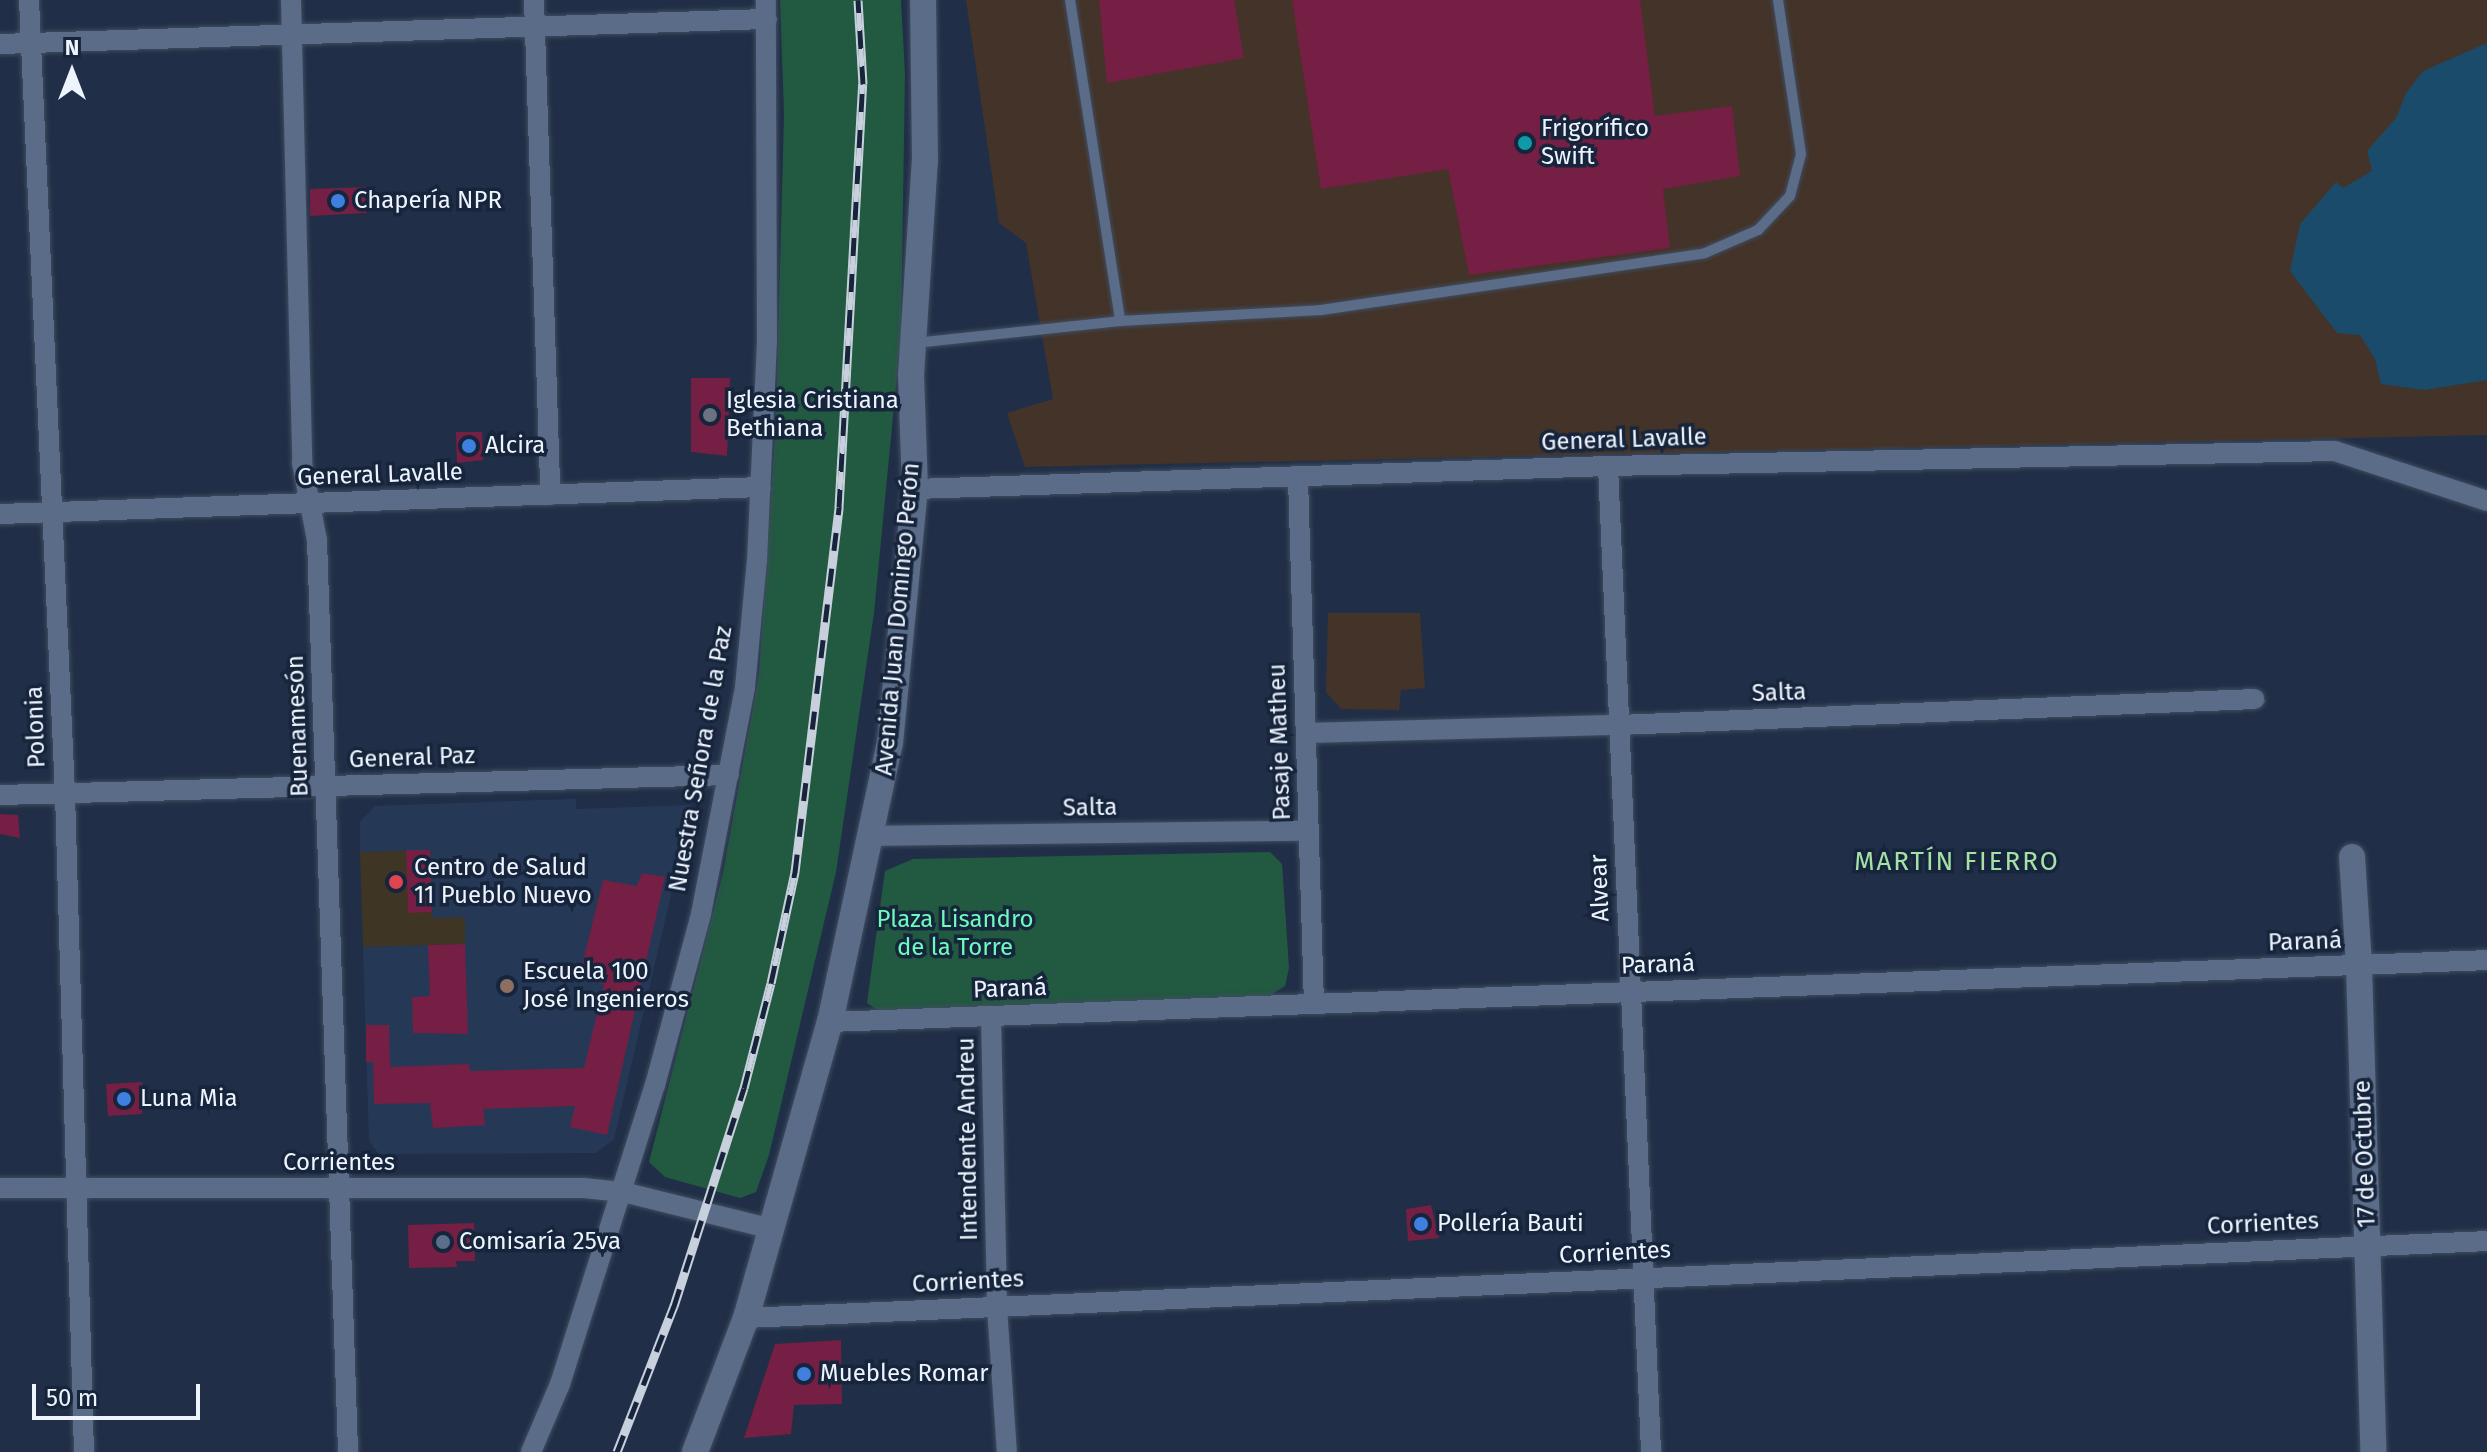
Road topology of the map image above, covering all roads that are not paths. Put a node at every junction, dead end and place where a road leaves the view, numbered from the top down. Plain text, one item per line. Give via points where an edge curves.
1 (29, 0) edge
2 (291, 0) edge
3 (534, 0) edge
4 (923, 0) edge
5 (1070, 0) edge
6 (1778, 0) edge
7 (767, 10) edge
8 (536, 27) junction
9 (292, 34) junction
10 (31, 43) junction
11 (0, 44) edge
12 (1120, 321) junction
13 (913, 343) junction
14 (1608, 466) junction
15 (1298, 478) junction
16 (761, 487) junction
17 (915, 489) junction
18 (550, 495) junction
19 (2487, 501) edge
20 (308, 504) junction
21 (54, 513) junction
22 (0, 514) edge
23 (2254, 699) dead end
24 (1619, 725) junction
25 (1306, 733) junction
26 (729, 775) junction
27 (327, 786) junction
28 (65, 793) junction
29 (0, 795) edge
30 (1308, 831) junction
31 (872, 836) junction
32 (2352, 857) dead end
33 (2487, 960) edge
34 (2359, 966) junction
35 (1631, 992) junction
36 (1314, 1004) junction
37 (991, 1016) junction
38 (830, 1022) junction
39 (0, 1188) edge
40 (78, 1189) junction
41 (338, 1190) junction
42 (623, 1192) junction
43 (769, 1228) junction
44 (2487, 1241) edge
45 (2368, 1245) junction
46 (1643, 1278) junction
47 (997, 1307) junction
48 (746, 1318) junction
49 (84, 1452) edge
50 (348, 1452) edge
51 (531, 1452) edge
52 (695, 1452) edge
53 (1007, 1452) edge
54 (1651, 1452) edge
55 (2373, 1452) edge

1 - 10 street, Polonia
2 - 9 street, Buenamesón
3 - 8 street
4 - 13 street, Avenida Juan Domingo Perón via 925,161
5 - 12 lane
6 - 12 lane via 1801,154 1790,196 1758,230 1705,253 1321,310
7 - 8 street
7 - 16 street, Nuestra Señora de la Paz
8 - 9 street
8 - 18 street
9 - 10 street
9 - 20 street, Buenamesón via 302,463
10 - 11 street
10 - 21 street, Polonia
12 - 13 lane
13 - 17 street, Avenida Juan Domingo Perón
14 - 15 street, General Lavalle
14 - 19 street, General Lavalle via 2335,451
14 - 24 street, Alvear
15 - 17 street, General Lavalle
15 - 25 street, Pasaje Matheu
16 - 18 street, General Lavalle
16 - 26 street, Nuestra Señora de la Paz via 745,687
17 - 31 street, Avenida Juan Domingo Perón via 890,743
18 - 20 street, General Lavalle
20 - 21 street, General Lavalle
20 - 27 street, Buenamesón via 317,540
21 - 22 street, General Lavalle
21 - 28 street, Polonia
23 - 24 street, Salta
24 - 25 street, Salta
24 - 35 street, Alvear
25 - 30 street, Pasaje Matheu
26 - 27 street, General Paz
26 - 42 street, Nuestra Señora de la Paz via 701,914
27 - 28 street, General Paz
27 - 41 street, Buenamesón
28 - 29 street, General Paz
28 - 40 street, Polonia
30 - 31 street, Salta
30 - 36 street, Pasaje Matheu
31 - 38 street, Avenida Juan Domingo Perón
32 - 34 street, 17 de Octubre
33 - 34 street, Paraná
34 - 35 street, Paraná
34 - 45 street, 17 de Octubre
35 - 36 street, Paraná
35 - 46 street, Alvear
36 - 37 street, Paraná
37 - 38 street, Paraná
37 - 47 street, Intendente Andreu
38 - 43 street, Avenida Juan Domingo Perón
39 - 40 street, Corrientes
40 - 41 street, Corrientes
40 - 49 street, Polonia
41 - 42 street, Corrientes
41 - 50 street, Buenamesón
42 - 43 street, Corrientes
42 - 51 street, Nuestra Señora de la Paz via 560,1384
43 - 48 street, Avenida Juan Domingo Perón
44 - 45 street, Corrientes
45 - 46 street, Corrientes
45 - 55 street, 17 de Octubre
46 - 47 street, Corrientes
46 - 54 street, Alvear
47 - 48 street, Corrientes
47 - 53 street, Intendente Andreu
48 - 52 street, Avenida Juan Domingo Perón

